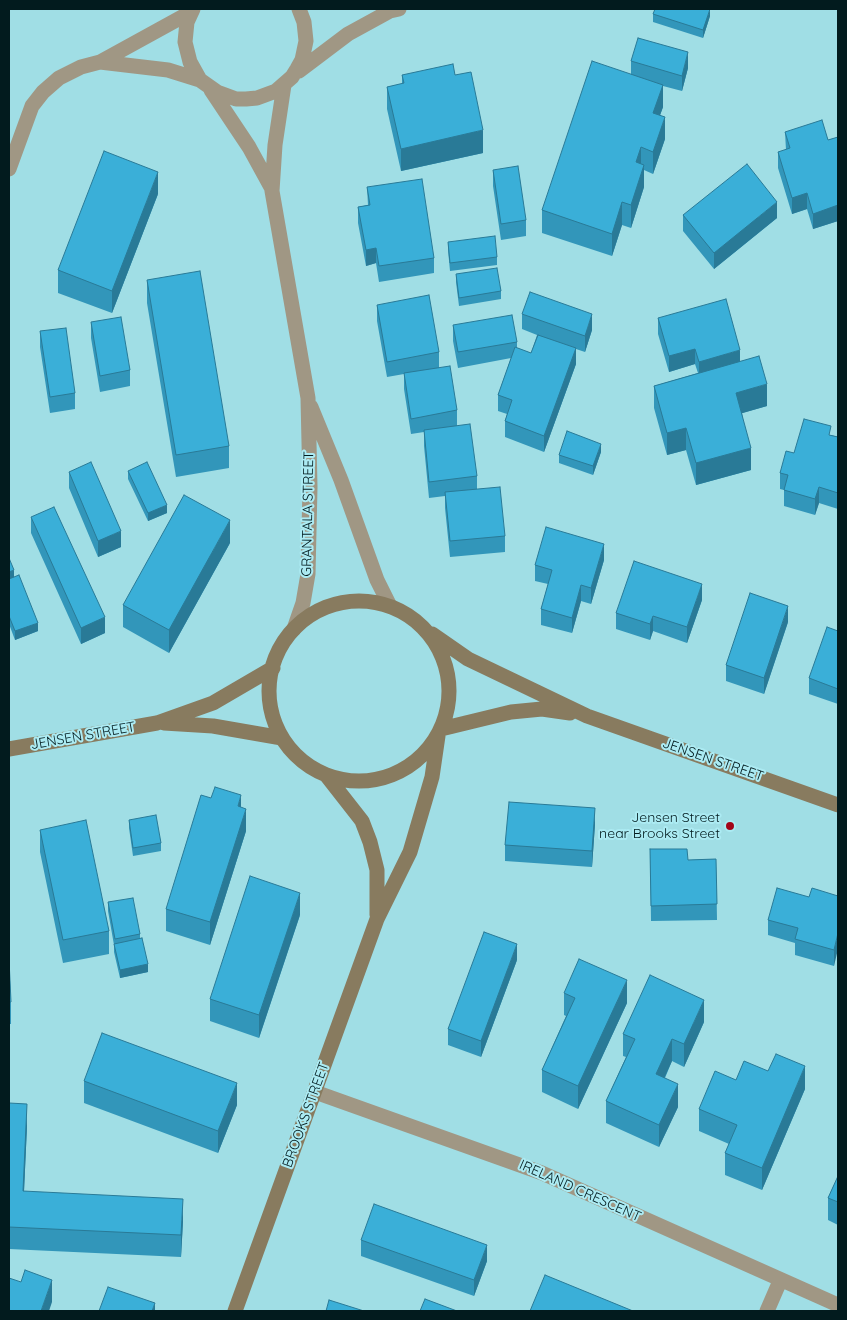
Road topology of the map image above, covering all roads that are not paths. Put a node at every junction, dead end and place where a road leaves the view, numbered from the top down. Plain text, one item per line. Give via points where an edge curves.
1 (299, 9) edge
2 (374, 9) edge
3 (192, 10) edge
4 (395, 10) edge
5 (100, 62) junction
6 (288, 81) junction
7 (204, 83) junction
8 (9, 169) edge
9 (272, 191) junction
10 (308, 398) junction
11 (390, 606) junction
12 (294, 629) junction
13 (427, 630) junction
14 (273, 668) junction
15 (587, 716) junction
16 (157, 722) junction
17 (440, 733) junction
18 (282, 738) junction
19 (9, 749) edge
20 (325, 775) junction
21 (838, 805) edge
22 (377, 919) junction
23 (315, 1092) junction
24 (780, 1281) junction
25 (838, 1305) edge
26 (235, 1311) edge
27 (767, 1311) edge

1 - 6 street, GRANTALA STREET via 306,42 302,60
2 - 4 street
3 - 5 street
3 - 7 street, GRANTALA STREET via 185,32 186,53
4 - 6 street via 342,38
5 - 7 street via 168,70
5 - 8 street via 59,78 43,92 32,106
6 - 7 street via 266,95 246,99 226,96
6 - 9 street, GRANTALA STREET via 275,145
7 - 9 street, GRANTALA STREET via 249,147
9 - 10 street, GRANTALA STREET
10 - 11 street, GRANTALA STREET via 377,580
10 - 12 street, GRANTALA STREET via 308,574
11 - 12 street, JENSEN STREET via 346,601 318,611
11 - 13 street, JENSEN STREET
12 - 14 street via 285,640
13 - 15 street, JENSEN STREET via 468,659
13 - 17 street, BROOKS STREET via 443,656 450,685
14 - 16 street, JENSEN STREET via 213,702
14 - 18 street via 270,696 275,724
15 - 17 street, JENSEN STREET via 542,709 480,718
15 - 21 street, JENSEN STREET
16 - 18 street, JENSEN STREET via 213,726
16 - 19 street, JENSEN STREET
17 - 20 street via 420,759 395,774 367,782
17 - 22 street, BROOKS STREET via 432,777 410,852
18 - 20 street via 300,760
20 - 22 street, BROOKS STREET via 365,828 377,870
22 - 23 street, BROOKS STREET
23 - 24 street, IRELAND CRESCENT via 542,1173
23 - 26 street, BROOKS STREET
24 - 25 street, IRELAND CRESCENT
24 - 27 street

